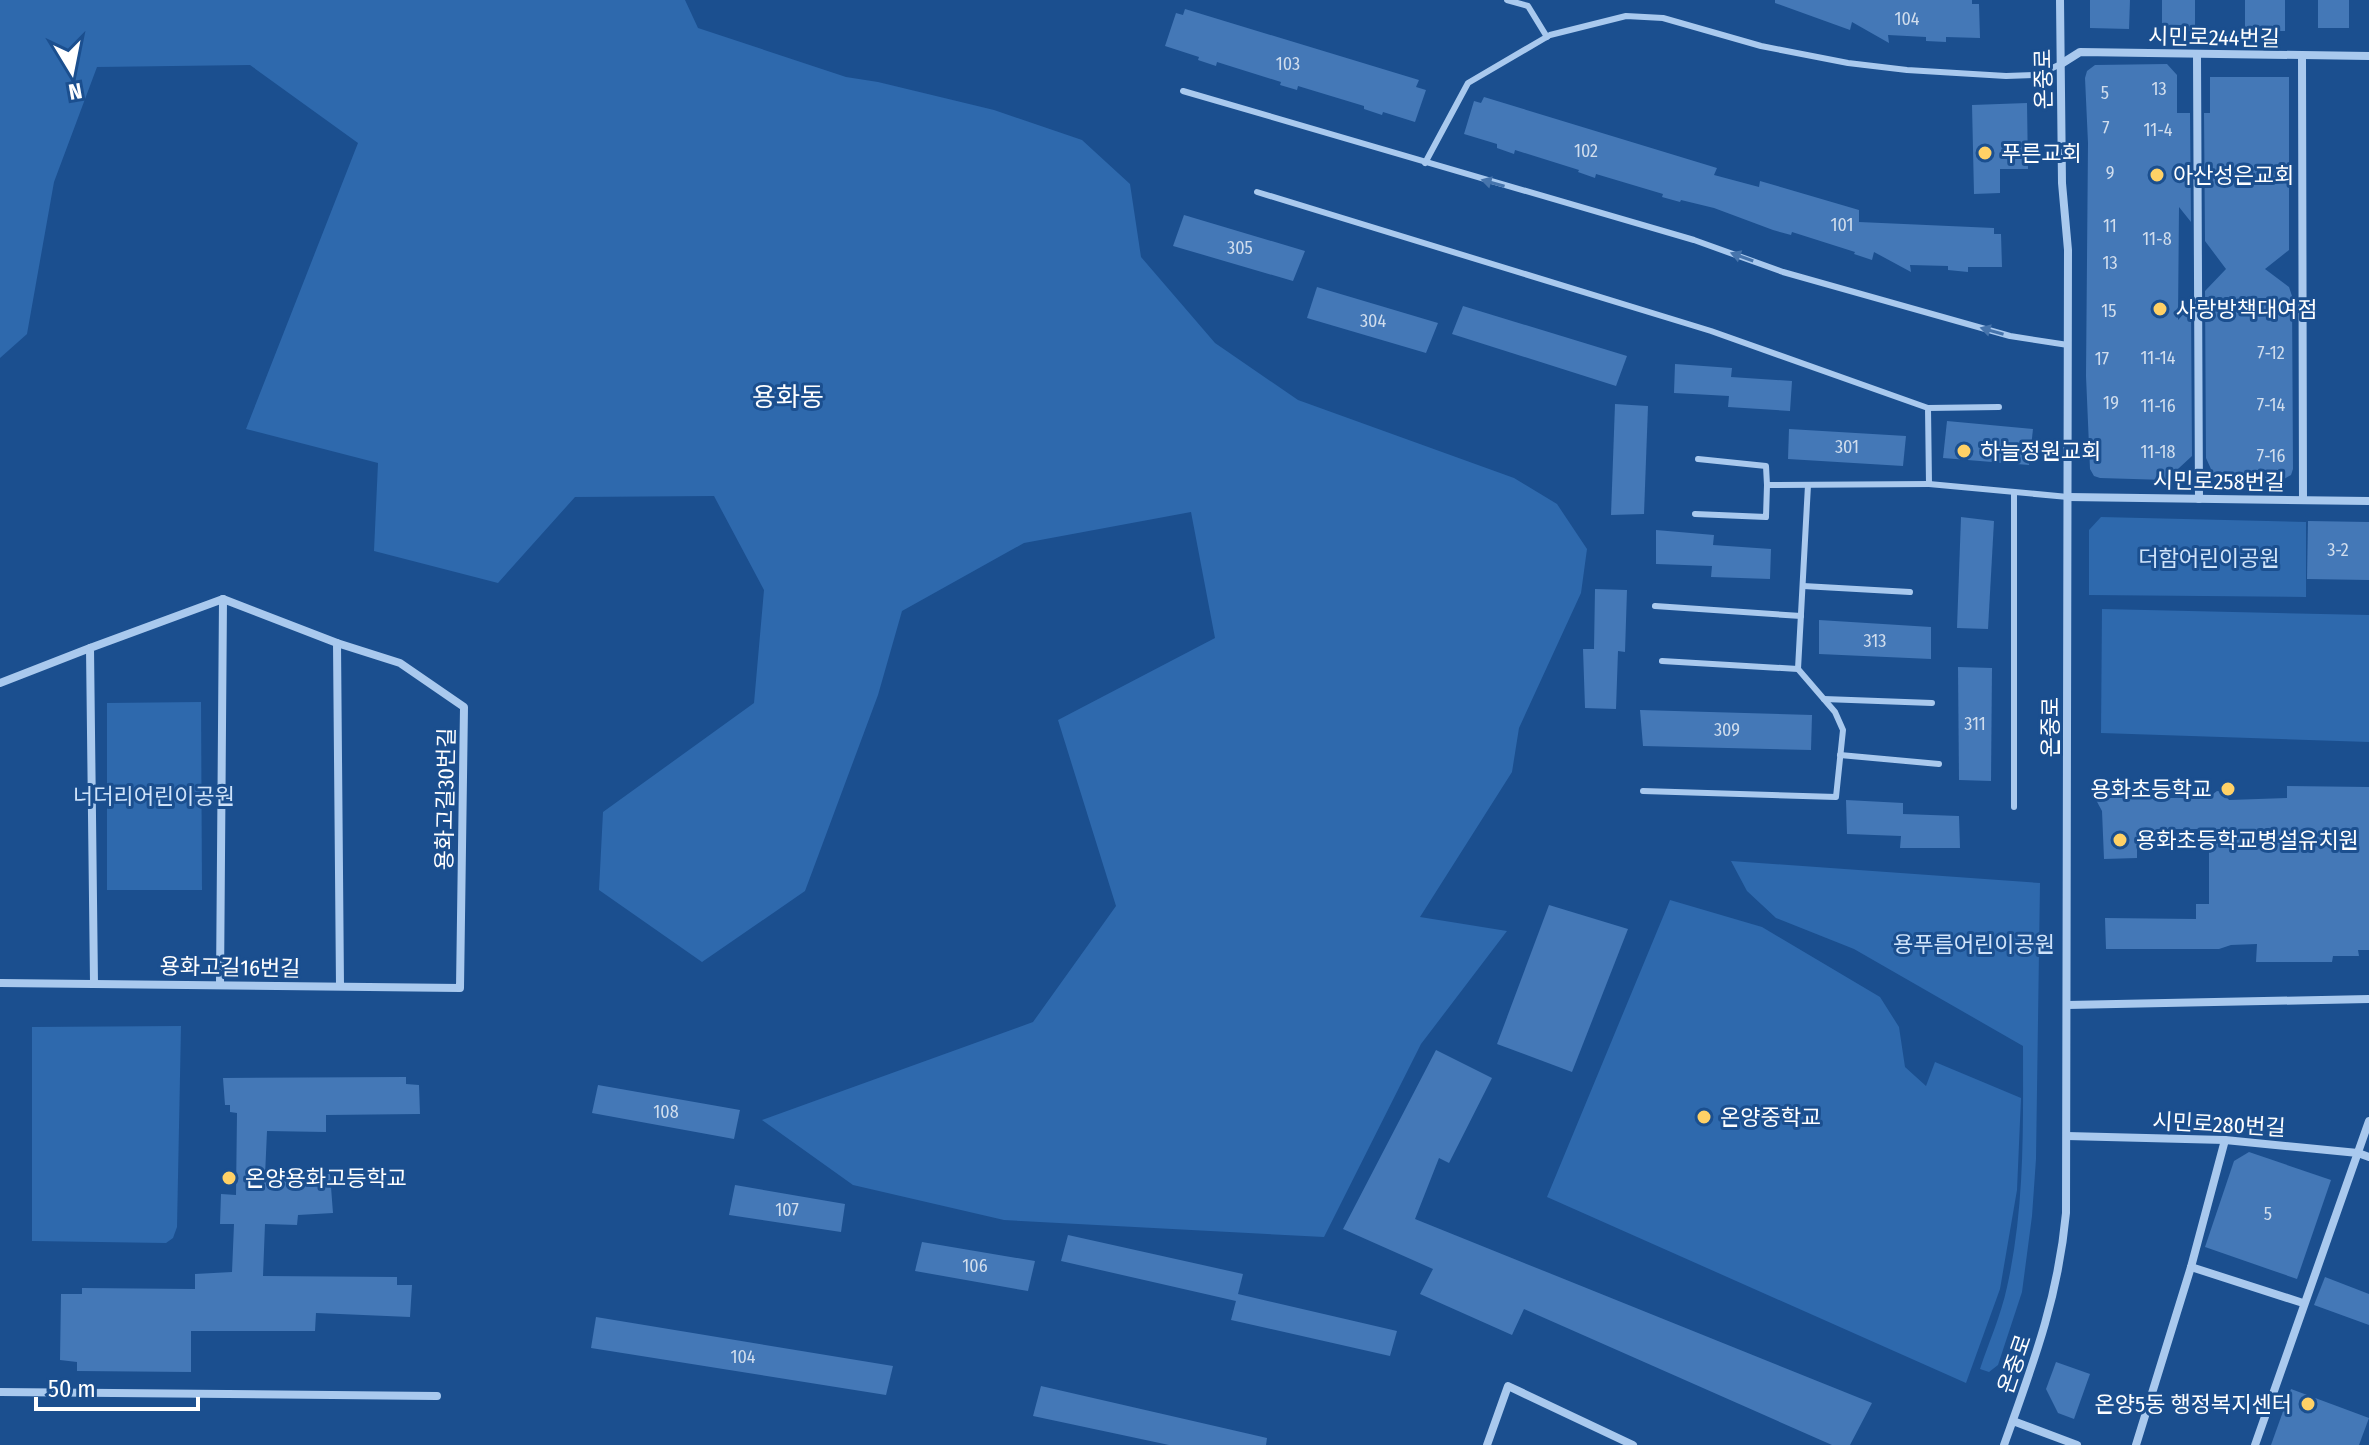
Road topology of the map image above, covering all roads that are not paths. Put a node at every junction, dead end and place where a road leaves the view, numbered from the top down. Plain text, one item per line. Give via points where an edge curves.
1 (1507, 0) edge
2 (2060, 0) edge
3 (1547, 37) junction
4 (2197, 55) junction
5 (2302, 56) junction
6 (2369, 56) edge
7 (2061, 64) junction
8 (1183, 91) dead end
9 (1425, 163) junction
10 (1257, 192) dead end
11 (2068, 345) junction
12 (1999, 407) dead end
13 (1928, 408) junction
14 (1698, 459) dead end
15 (1929, 484) junction
16 (1767, 485) junction
17 (1808, 485) junction
18 (2014, 493) junction
19 (2068, 497) junction
20 (2199, 499) junction
21 (2303, 500) junction
22 (2369, 501) edge
23 (1695, 514) dead end
24 (1803, 586) junction
25 (1910, 592) dead end
26 (223, 599) junction
27 (1655, 606) dead end
28 (1801, 616) junction
29 (337, 643) junction
30 (90, 648) junction
31 (1662, 661) dead end
32 (1798, 669) junction
33 (0, 683) edge
34 (1824, 699) junction
35 (1932, 703) dead end
36 (1840, 755) junction
37 (1939, 764) dead end
38 (1643, 791) dead end
39 (2014, 807) dead end
40 (0, 983) edge
41 (94, 983) junction
42 (220, 984) junction
43 (340, 986) junction
44 (460, 988) joint
45 (2369, 999) edge
46 (2067, 1005) junction
47 (2369, 1121) edge
48 (2067, 1136) junction
49 (2225, 1140) junction
50 (2358, 1153) junction
51 (2369, 1157) edge
52 (2191, 1267) junction
53 (2303, 1303) junction
54 (0, 1392) edge
55 (437, 1396) dead end
56 (2013, 1421) junction
57 (1613, 1441) edge
58 (1487, 1445) edge
59 (1633, 1445) edge
60 (2004, 1445) edge
61 (2077, 1445) edge
62 (2136, 1445) edge
63 (2255, 1445) edge

1 - 3 lane via 1528,6
2 - 7 street, 온중로
3 - 7 lane via 1626,16 1663,18 1761,46 1907,70 2037,75
3 - 9 lane via 1468,83
4 - 5 street, 시민로244번길
4 - 7 street, 시민로244번길 via 2080,52
4 - 20 street
5 - 6 street, 시민로244번길
5 - 21 street
7 - 11 street, 온중로
8 - 9 lane
11 -> 9 lane via 2010,336 1783,272 1694,240
10 - 13 lane via 1711,331
11 - 19 street, 온중로
12 - 13 lane
13 - 15 lane
14 - 16 lane via 1766,466
15 - 17 lane
15 - 18 lane
16 - 17 lane
16 - 23 lane via 1766,517
17 - 24 lane
18 - 19 lane
18 - 39 lane
19 - 20 street, 시민로258번길
19 - 46 street, 온중로
20 - 21 street, 시민로258번길
21 - 22 street, 시민로258번길
24 - 25 lane
24 - 28 lane
26 - 29 street, 용화고길30번길
26 - 30 street
26 - 42 street
27 - 28 lane
28 - 32 lane
29 - 43 street
29 - 44 street, 용화고길30번길 via 400,663 464,707
30 - 33 street
30 - 41 street
31 - 32 lane
32 - 34 lane
34 - 35 lane
34 - 36 lane via 1843,730
36 - 37 lane
36 - 38 lane via 1836,797
40 - 41 street, 용화고길16번길
41 - 42 street, 용화고길16번길
42 - 43 street, 용화고길16번길
43 - 44 street, 용화고길16번길
45 - 46 street
46 - 48 street, 온중로
47 - 50 street
48 - 49 street, 시민로280번길
48 - 56 street, 온중로 via 2066,1213 2054,1297
49 - 50 street, 시민로280번길
49 - 52 street
50 - 51 street, 시민로280번길
50 - 53 street
52 - 53 street
52 - 62 street
53 - 63 street
54 - 55 street
56 - 60 street, 온중로
56 - 61 street
57 - 58 street via 1508,1386
57 - 59 street

